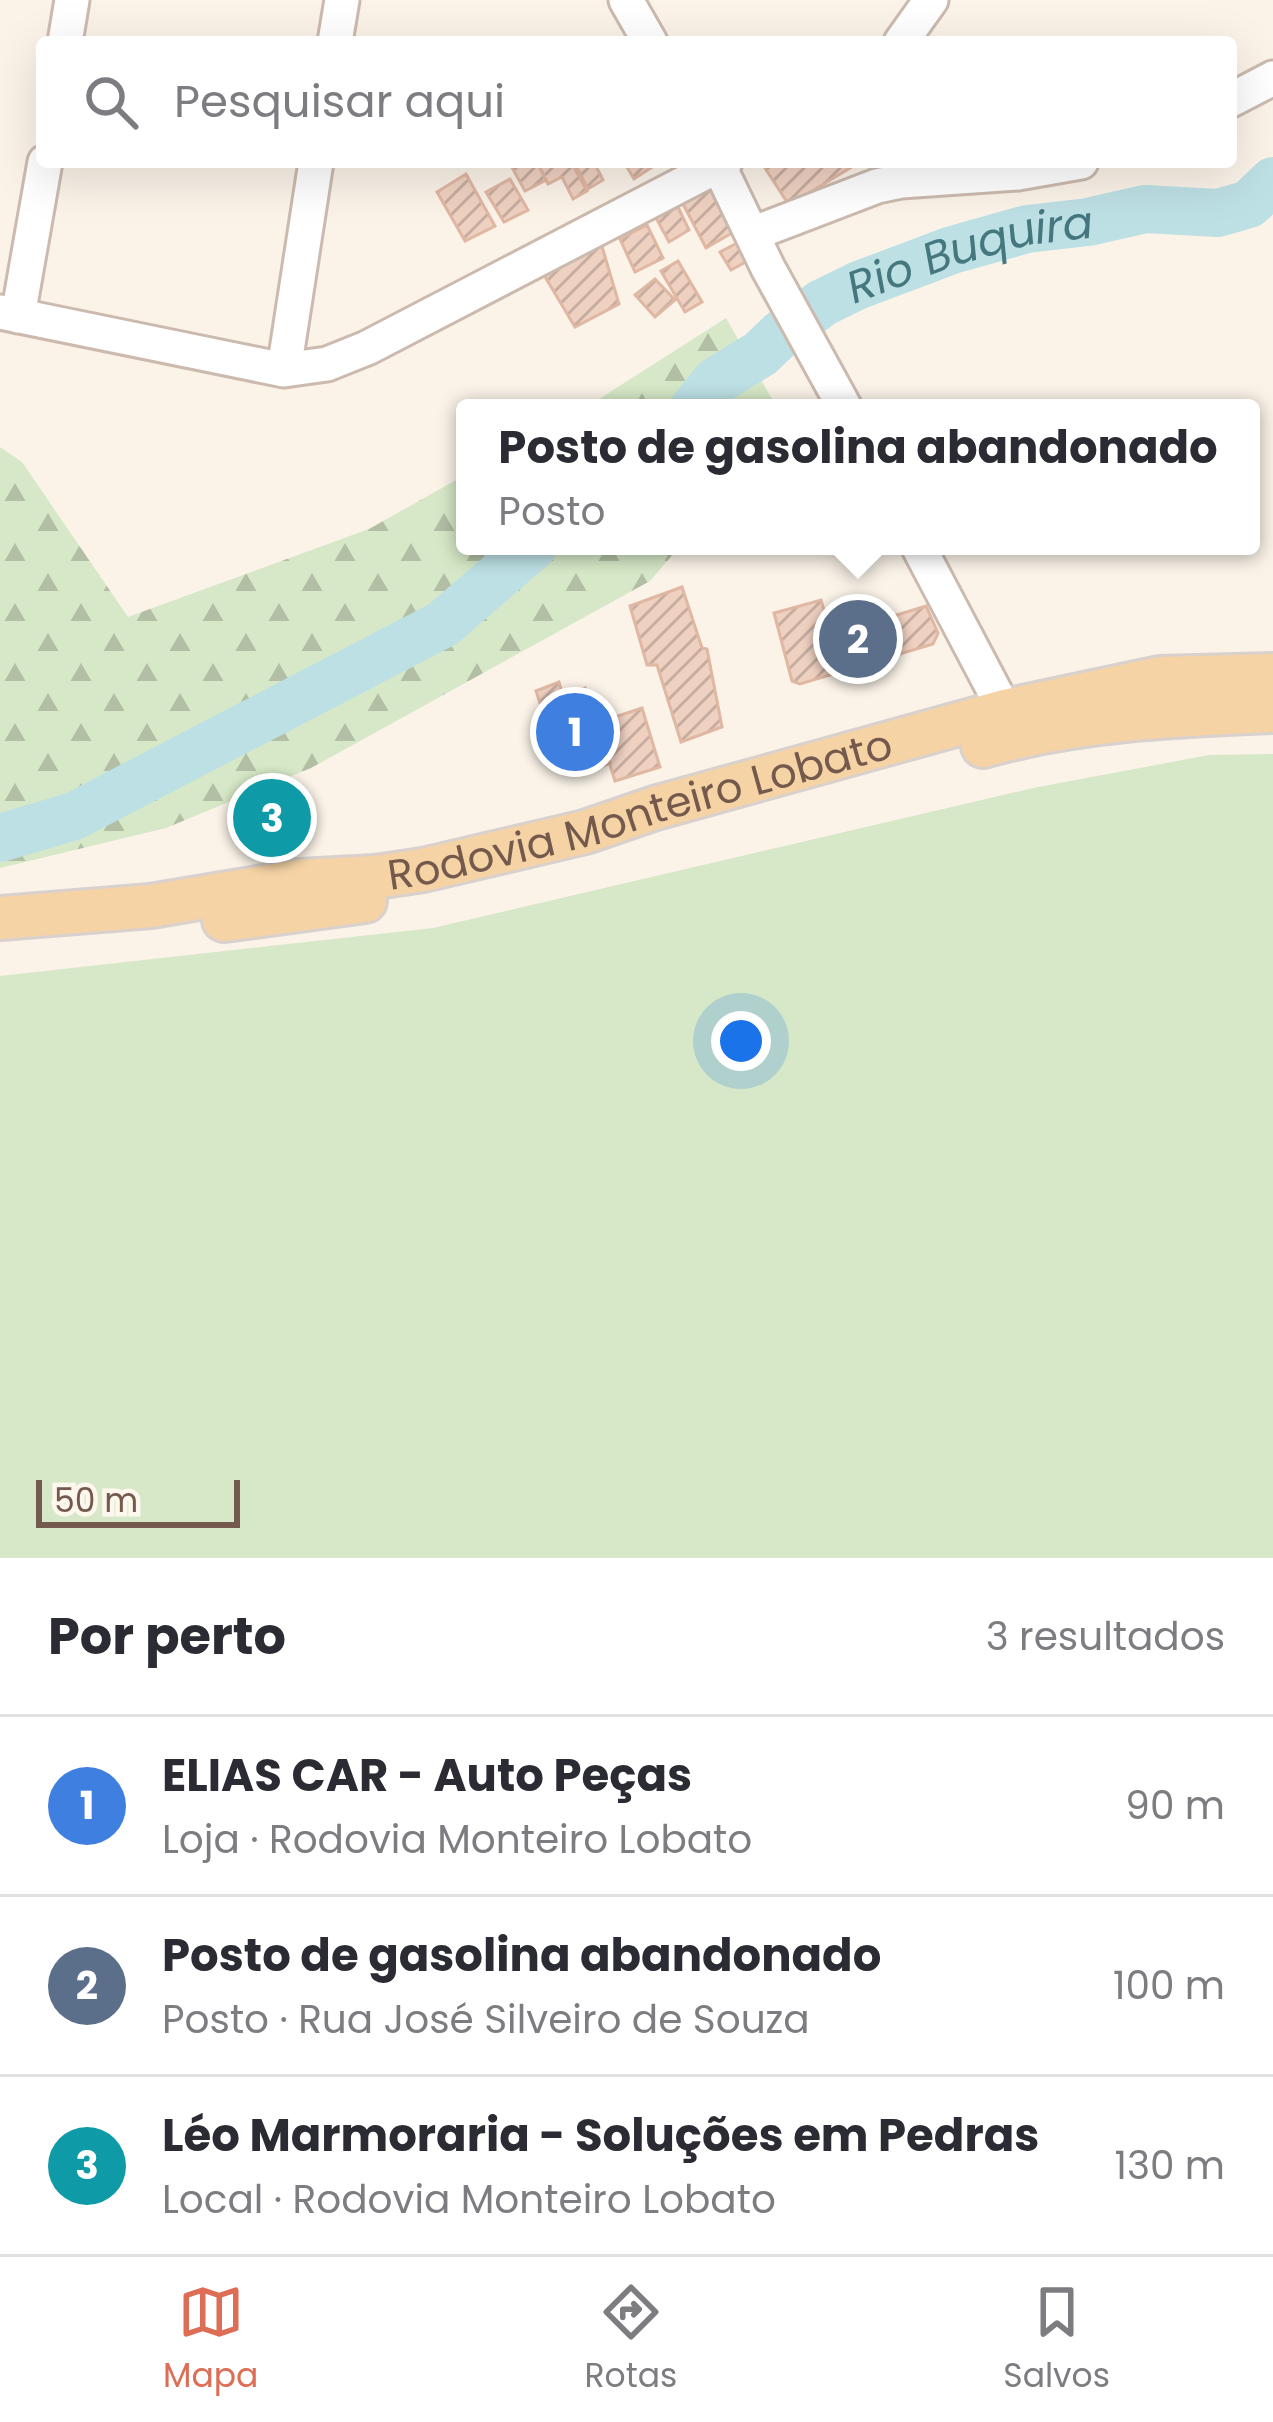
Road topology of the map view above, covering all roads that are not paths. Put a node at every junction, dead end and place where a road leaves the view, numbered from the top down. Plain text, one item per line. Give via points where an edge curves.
1 (72, 0) edge
2 (342, 0) edge
3 (626, 0) edge
4 (931, 0) edge
5 (66, 36) edge
6 (336, 36) edge
7 (647, 36) edge
8 (905, 36) edge
9 (1273, 78) edge
10 (1237, 97) edge
11 (43, 168) edge
12 (315, 168) edge
13 (710, 168) edge
14 (722, 168) edge
15 (1047, 168) edge
16 (752, 234) junction
17 (9, 314) edge
18 (284, 370) junction
19 (838, 396) edge
20 (923, 555) edge
21 (1273, 675) edge
22 (1273, 710) edge
23 (1010, 724) junction
24 (0, 918) edge
25 (0, 947) edge

1 - 5 street
2 - 6 street
3 - 7 street
4 - 8 street
9 - 10 street
11 - 17 street
12 - 18 street
13 - 18 street via 367,348
14 - 16 street
15 - 16 street via 877,186
16 - 19 street
17 - 18 street
20 - 23 street
21 - 23 main road, Rodovia Monteiro Lobato via 1160,678
22 - 23 main road, Rodovia Monteiro Lobato
23 - 24 main road, Rodovia Monteiro Lobato via 423,870
23 - 25 main road, Rodovia Monteiro Lobato via 481,884

